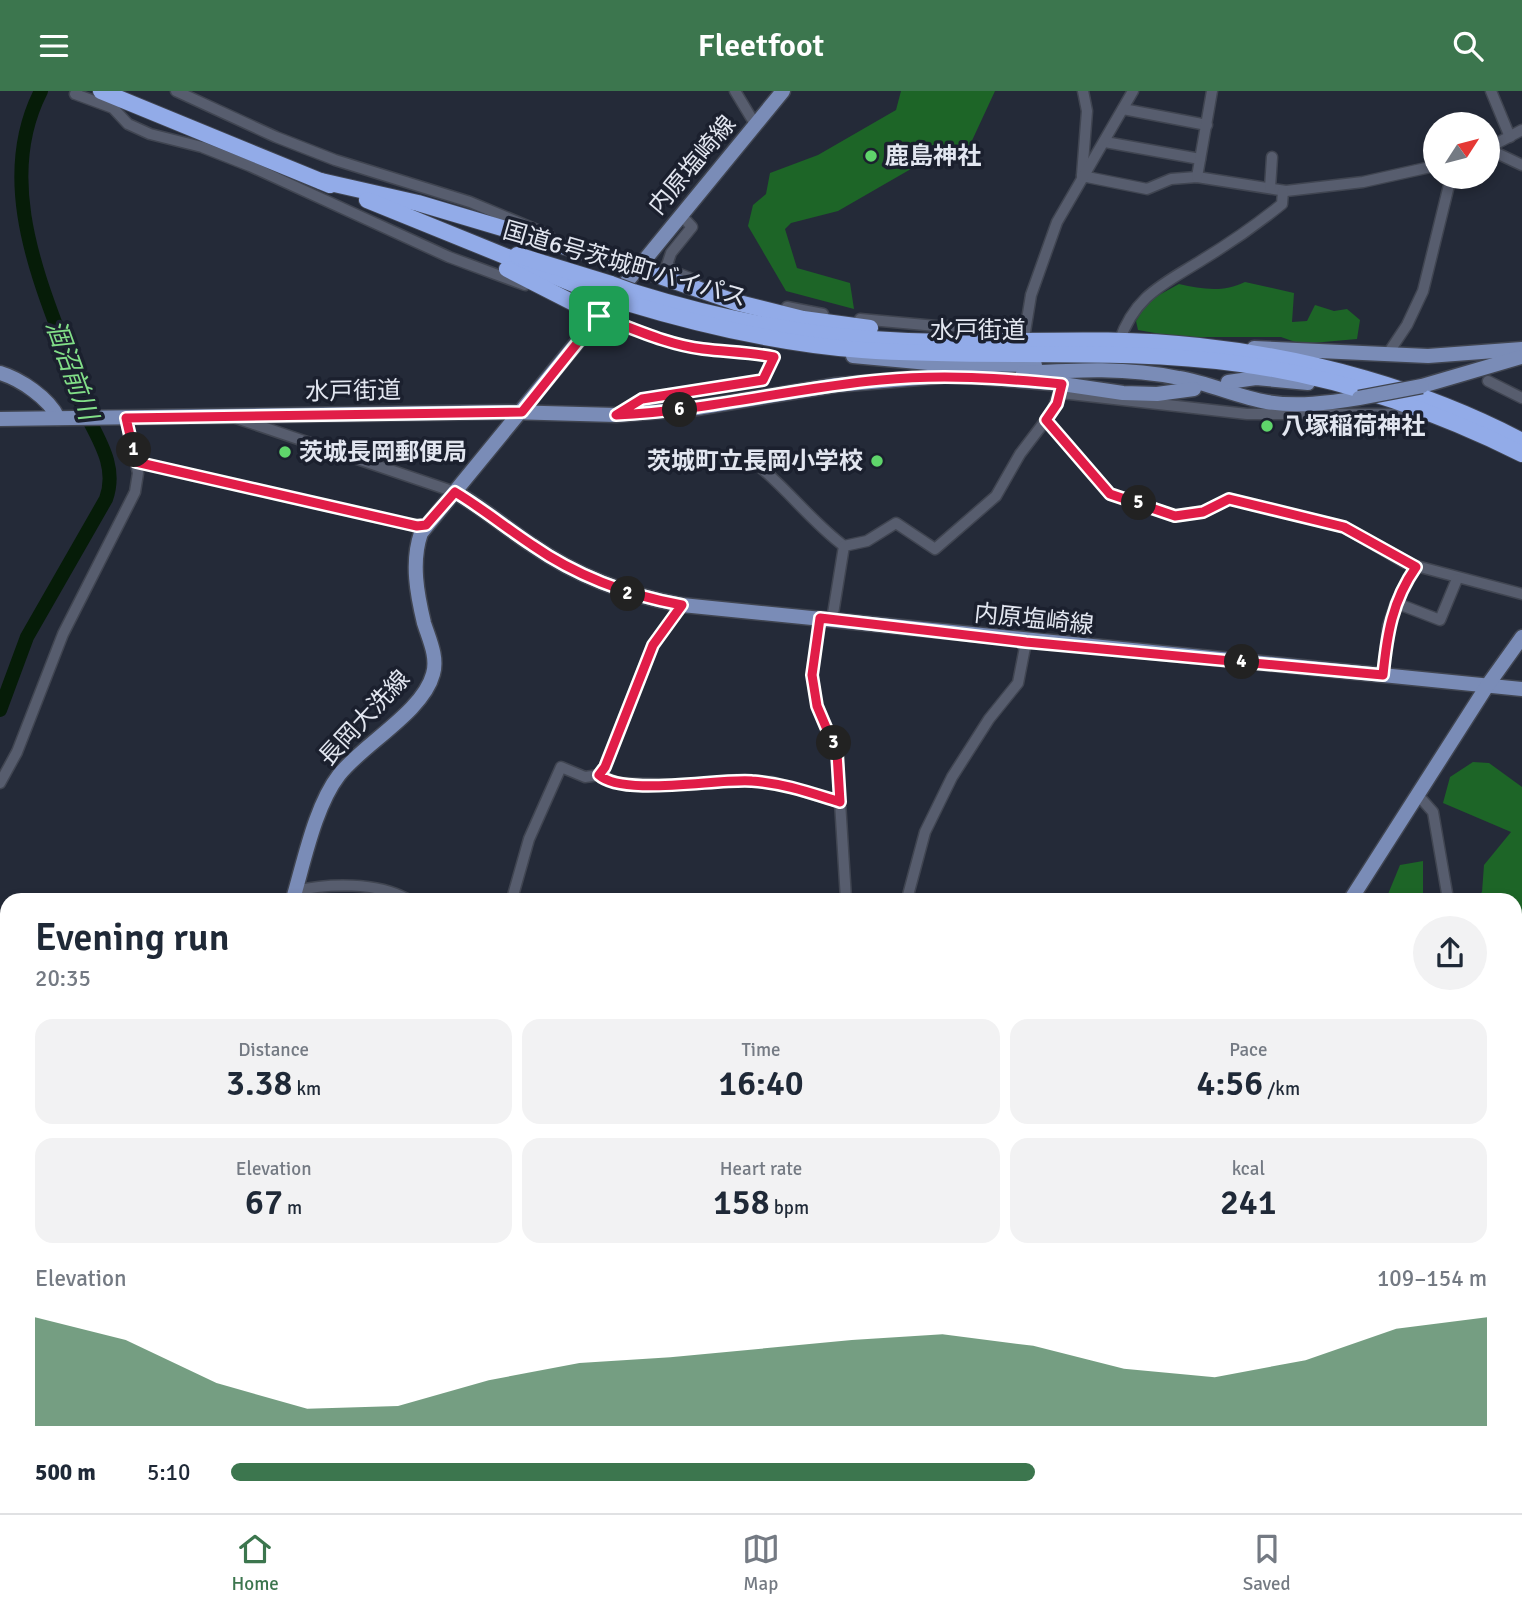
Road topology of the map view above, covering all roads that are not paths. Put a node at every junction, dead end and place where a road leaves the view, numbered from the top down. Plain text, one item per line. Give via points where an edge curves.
1 (77, 91) edge
2 (101, 91) edge
3 (176, 91) edge
4 (734, 91) edge
5 (783, 91) edge
6 (1083, 91) edge
7 (1133, 91) edge
8 (1212, 91) edge
9 (1491, 91) edge
10 (1123, 109) junction
11 (755, 124) junction
12 (1207, 125) junction
13 (1522, 130) edge
14 (1510, 137) junction
15 (1105, 142) junction
16 (1500, 142) edge
17 (1500, 155) edge
18 (1272, 157) dead end
19 (1200, 159) junction
20 (1522, 165) edge
21 (1423, 169) edge
22 (1082, 176) junction
23 (1197, 177) junction
24 (321, 181) junction
25 (1270, 188) junction
26 (1448, 189) edge
27 (1283, 191) junction
28 (681, 215) junction
29 (582, 254) junction
30 (636, 268) junction
31 (541, 286) junction
32 (628, 297) junction
33 (599, 316) junction
34 (1025, 333) junction
35 (757, 338) junction
36 (967, 342) junction
37 (1119, 342) junction
38 (1522, 349) edge
39 (1200, 353) junction
40 (1387, 355) junction
41 (1522, 357) edge
42 (1092, 369) junction
43 (0, 373) edge
44 (976, 376) junction
45 (1488, 381) dead end
46 (1228, 382) dead end
47 (1344, 387) junction
48 (1062, 388) junction
49 (1194, 389) dead end
50 (1522, 398) edge
51 (1416, 409) junction
52 (522, 412) junction
53 (230, 415) junction
54 (272, 415) junction
55 (616, 415) junction
56 (119, 417) junction
57 (64, 418) junction
58 (0, 419) edge
59 (1046, 420) junction
60 (270, 430) junction
61 (1522, 442) edge
62 (1522, 454) edge
63 (136, 462) junction
64 (760, 467) dead end
65 (455, 492) junction
66 (426, 525) junction
67 (844, 546) junction
68 (1416, 567) junction
69 (1457, 579) junction
70 (1522, 594) edge
71 (1396, 603) junction
72 (682, 605) junction
73 (826, 619) junction
74 (1522, 637) edge
75 (1026, 642) junction
76 (1383, 675) junction
77 (1487, 685) junction
78 (1522, 689) edge
79 (599, 775) junction
80 (0, 783) edge
81 (1418, 795) junction
82 (840, 802) junction
83 (295, 893) edge
84 (302, 893) edge
85 (393, 893) edge
86 (514, 893) edge
87 (846, 893) edge
88 (909, 893) edge
89 (1355, 893) edge
90 (1447, 893) edge

1 - 31 street via 75,94 113,108 128,124 150,134 202,147 449,257 524,285
2 - 24 highway, 国道6号茨城町バイパス
3 - 29 street via 335,160 470,202
4 - 11 street
5 - 11 main road, 内原塩崎線
6 - 22 street via 1087,111
7 - 10 street
8 - 12 street
9 - 14 street
10 - 12 street
10 - 15 street
11 - 28 main road, 内原塩崎線
12 - 19 street
13 - 14 street
14 - 16 street
15 - 19 street
15 - 22 street
17 - 20 street
18 - 25 street
19 - 23 street
21 - 27 street via 1363,182
22 - 23 street via 1147,189 1171,179
22 - 34 street via 1049,243
23 - 25 street
24 - 29 highway via 418,203
24 - 31 highway
24 - 32 highway, 国道6号茨城町バイパス, bridge via 481,246 538,260
25 - 27 street
26 - 40 street via 1423,291
27 - 37 street via 1282,204 1253,228 1145,297
28 - 30 main road, 内原塩崎線
28 - 34 street via 692,227 667,265 731,293 867,320
29 - 30 highway
30 - 33 main road
30 - 36 highway via 735,302 803,319
31 - 33 highway
32 - 35 highway, 国道6号茨城町バイパス
32 - 36 highway, 国道6号茨城町バイパス via 754,324 867,339
33 - 52 main road
33 - 55 street via 701,349 774,357 763,380 642,399
34 - 36 highway, 水戸街道
34 - 37 highway, 水戸街道
35 - 39 highway, 水戸街道 via 897,352
35 - 42 main road via 892,361
37 - 39 highway, 水戸街道
38 - 40 main road via 1461,356
39 - 40 main road
39 - 47 highway
39 - 61 highway via 1311,365 1362,379 1449,408
41 - 42 main road, bridge via 1422,386 1359,398 1280,403 1178,377
42 - 44 main road
43 - 57 main road via 20,381
44 - 48 main road
44 - 55 main road, 水戸街道 via 880,380 697,408
45 - 50 street
46 - 47 main road via 1271,379
47 - 51 highway
48 - 49 main road via 1157,394
48 - 51 street via 1247,414 1411,414
48 - 59 street
51 - 62 highway
52 - 54 main road, 水戸街道
52 - 55 main road, 水戸街道
52 - 65 main road
53 - 54 main road, 水戸街道
53 - 56 main road, 水戸街道
53 - 60 street
54 - 60 street
56 - 57 main road, 水戸街道
56 - 63 street
57 - 58 main road, 水戸街道
59 - 67 street via 996,496 935,549 895,523 867,541
59 - 68 street via 1110,494 1175,516 1203,512 1229,499 1318,520 1344,527
60 - 65 street
63 - 66 street
63 - 80 street via 135,492 63,634 17,752
64 - 67 street
65 - 66 main road, 長岡大洗線
65 - 72 main road, 内原塩崎線 via 579,573 631,595
66 - 83 main road, 長岡大洗線 via 418,541 415,567 434,654 433,675 422,695 345,768 329,790
67 - 73 street
68 - 69 street
68 - 71 street
69 - 70 street
69 - 71 street via 1440,620
71 - 76 street via 1388,626
72 - 73 main road, 内原塩崎線
72 - 79 street via 653,645
73 - 75 main road, 内原塩崎線
73 - 82 street via 813,683 817,706 837,753
74 - 77 main road
75 - 76 main road, 内原塩崎線
75 - 88 street via 1018,683 952,777 925,832
76 - 77 main road, 内原塩崎線
77 - 78 main road, 内原塩崎線
77 - 81 main road
79 - 82 street via 618,783 665,785 772,782
79 - 86 street via 585,777 561,767 529,839
81 - 89 main road
81 - 90 street via 1433,812
82 - 87 street
84 - 85 street via 328,887

